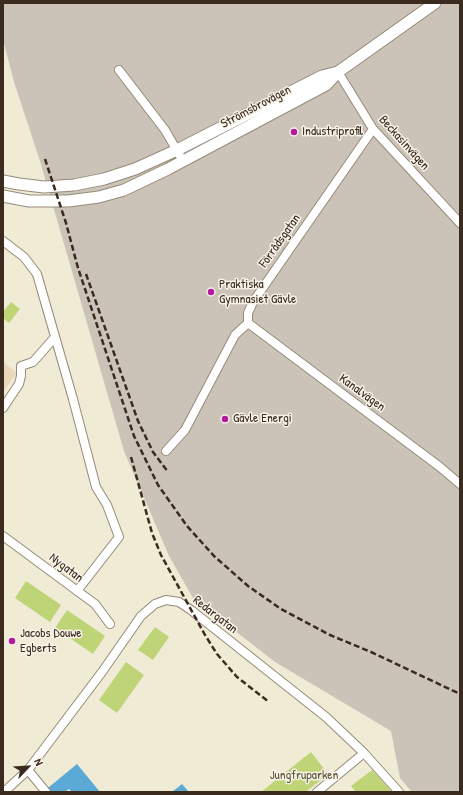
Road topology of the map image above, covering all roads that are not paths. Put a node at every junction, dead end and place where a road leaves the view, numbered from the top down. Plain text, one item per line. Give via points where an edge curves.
1 (434, 3) edge
2 (119, 70) dead end
3 (338, 72) junction
4 (373, 129) junction
5 (177, 150) junction
6 (183, 161) junction
7 (3, 180) edge
8 (3, 196) edge
9 (460, 222) edge
10 (3, 240) edge
11 (248, 323) junction
12 (54, 338) junction
13 (3, 408) edge
14 (166, 451) dead end
15 (460, 484) edge
16 (3, 536) edge
17 (77, 591) junction
18 (110, 624) dead end
19 (364, 753) junction
20 (28, 770) junction
21 (44, 790) edge
22 (4, 792) edge
23 (316, 792) edge
24 (399, 792) edge

1 - 3 main road, Strömsbrovägen
2 - 5 street via 165,130
3 - 4 street, Beckasinvägen
3 - 5 main road, Strömsbrovägen via 322,76
3 - 6 main road, Strömsbrovägen via 326,85
4 - 9 street, Beckasinvägen
4 - 11 street, Förrådsgatan via 253,302 248,313
5 - 6 street
5 - 7 main road, Strömsbrovägen via 129,171 74,185 44,187
6 - 8 main road, Strömsbrovägen via 124,190 99,197 68,201 29,201
10 - 12 street via 24,257 37,274
11 - 14 street via 235,335 186,430
11 - 15 street, Kanalvägen
12 - 13 street via 33,362 21,366 19,384
12 - 17 street via 96,487 107,505 119,537
16 - 17 street, Nygatan
17 - 18 street, Nygatan via 95,604
19 - 20 street, Redargatan via 326,717 191,610 179,602 166,600 148,608 141,616
19 - 23 street
19 - 24 street, Redargatan
20 - 21 street
20 - 22 street, Redargatan

